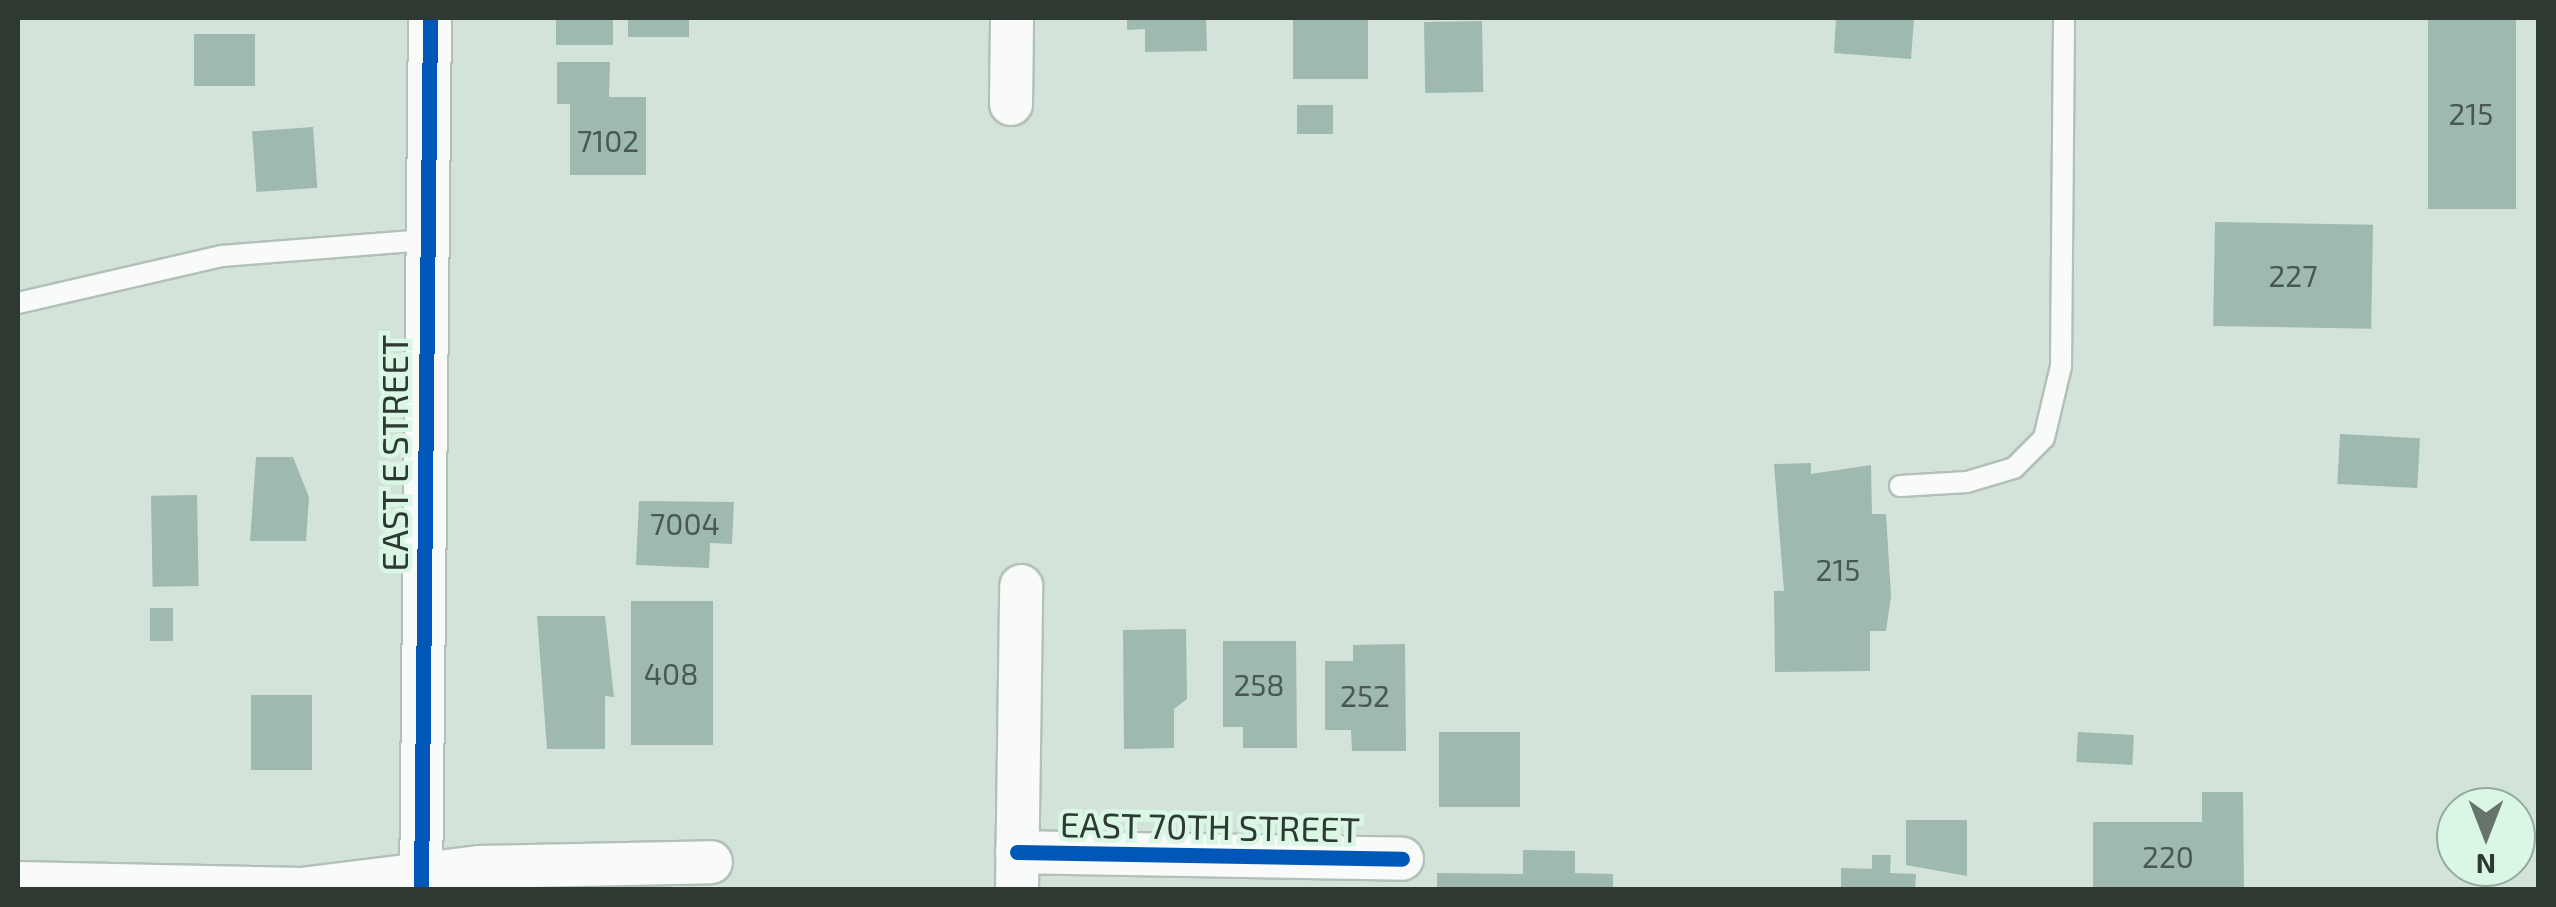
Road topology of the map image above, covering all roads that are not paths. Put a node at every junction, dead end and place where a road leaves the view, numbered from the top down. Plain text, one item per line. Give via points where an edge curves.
1 (430, 18) edge
2 (1012, 18) edge
3 (2064, 18) edge
4 (1011, 104) dead end
5 (425, 240) junction
6 (18, 303) edge
7 (1900, 486) dead end
8 (1021, 586) dead end
9 (1402, 860) dead end
10 (711, 862) dead end
11 (1017, 871) edge
12 (18, 883) edge
13 (421, 885) edge

1 - 5 street, EAST E STREET
2 - 4 street
3 - 7 lane via 2061,366 2044,438 2014,468
5 - 6 lane via 222,256
5 - 13 street, EAST E STREET
8 - 11 street
9 - 11 street, EAST 70TH STREET
10 - 13 street via 480,867
12 - 13 street via 301,890

